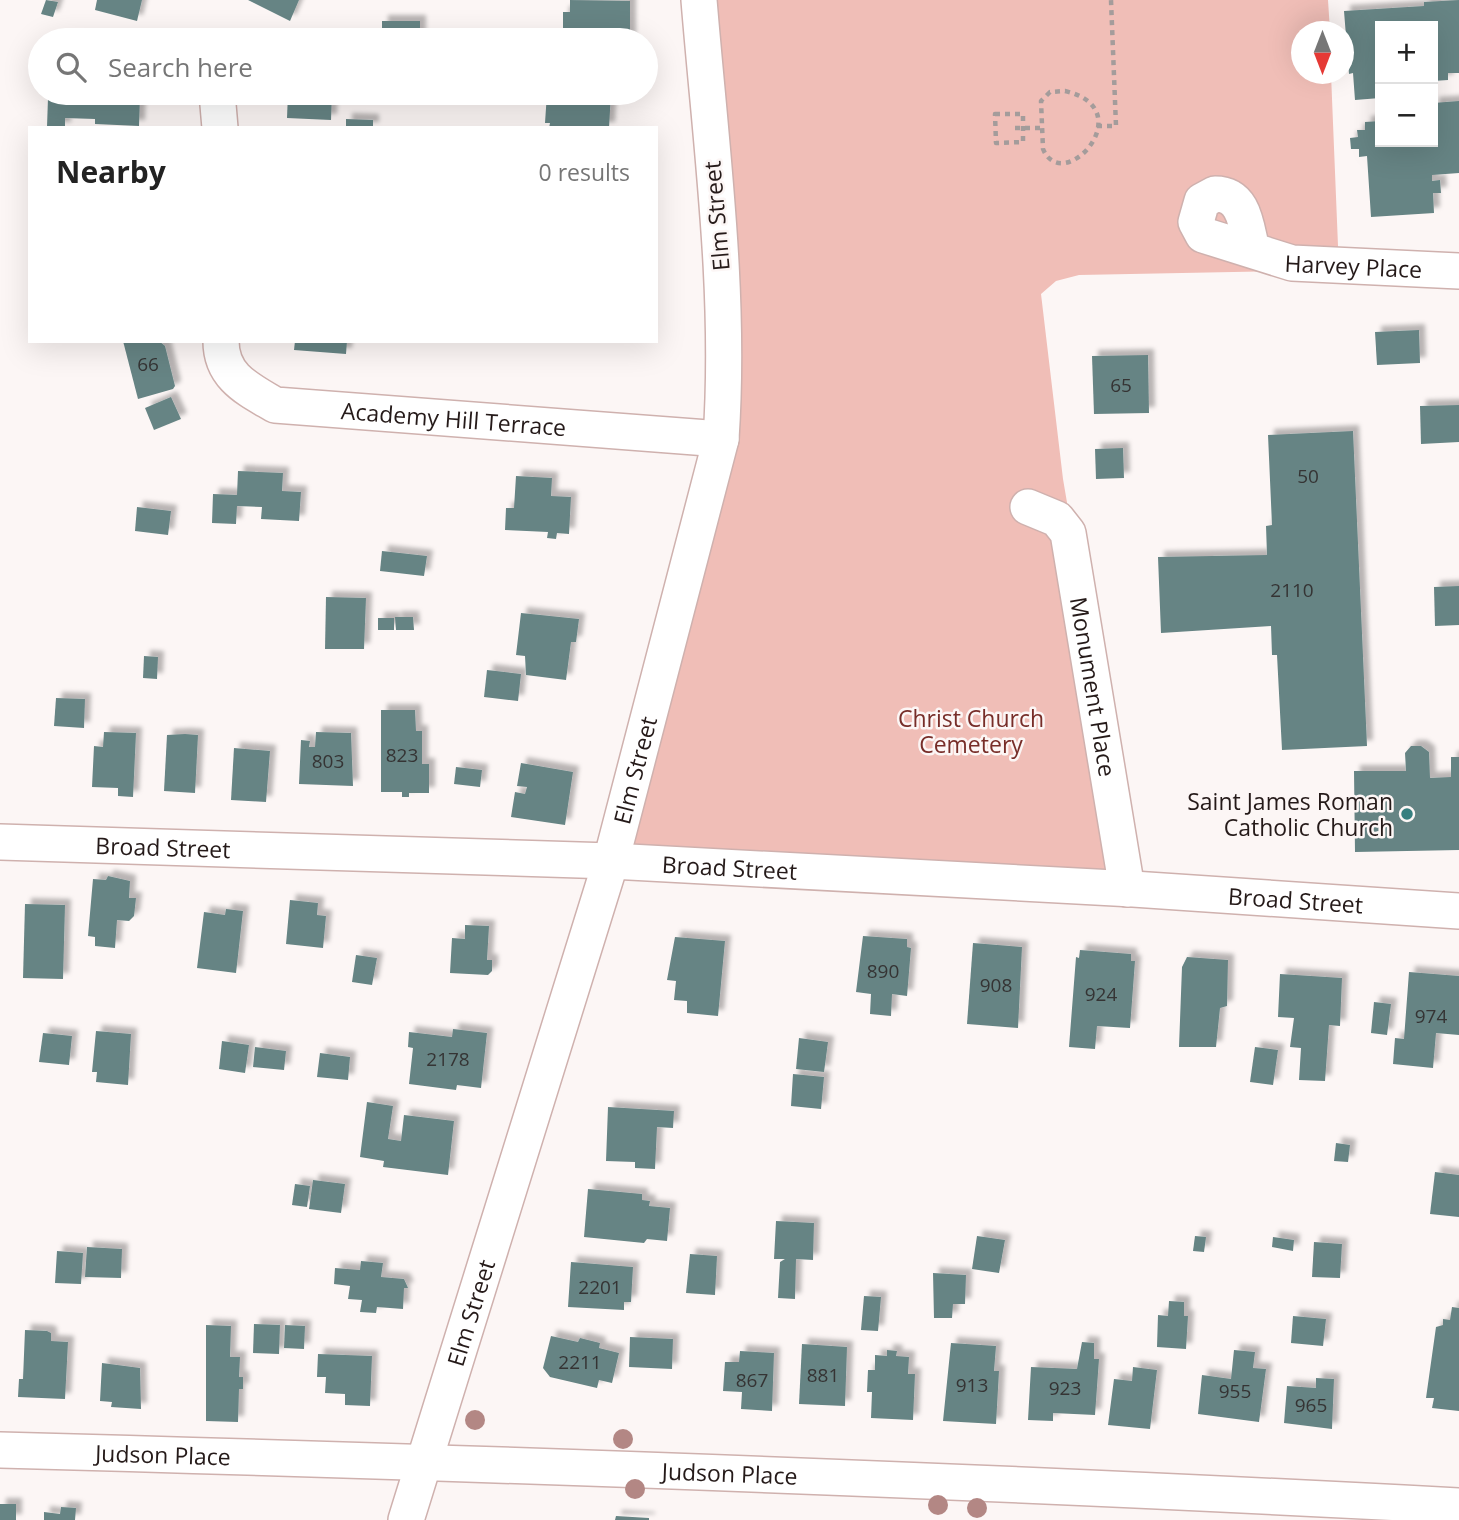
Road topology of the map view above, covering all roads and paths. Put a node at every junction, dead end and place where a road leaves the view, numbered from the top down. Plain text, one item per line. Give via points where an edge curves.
1 (699, 0) edge
2 (1111, 0) edge
3 (218, 105) edge
4 (1009, 114) junction
5 (1009, 122) dead end
6 (220, 126) edge
7 (1097, 126) junction
8 (1015, 128) dead end
9 (1023, 128) junction
10 (1042, 128) junction
11 (995, 129) junction
12 (1003, 129) dead end
13 (1009, 134) dead end
14 (1010, 142) junction
15 (1252, 250) dead end
16 (1459, 271) edge
17 (221, 343) edge
18 (722, 439) junction
19 (1028, 507) dead end
20 (0, 842) edge
21 (611, 861) junction
22 (1127, 889) junction
23 (1459, 911) edge
24 (0, 1450) edge
25 (425, 1461) junction
26 (1114, 1504) edge
27 (1459, 1506) edge
28 (406, 1520) edge

1 - 18 street, Elm Street via 722,286 726,368
2 - 7 path via 1116,126
3 - 6 street
4 - 5 path
4 - 9 path via 1023,114
4 - 11 path via 995,114
7 - 10 path via 1096,138 1084,156 1064,162 1046,156
7 - 10 path via 1086,100 1057,91 1041,102
8 - 9 path
9 - 10 path
9 - 14 path via 1023,142
11 - 12 path
11 - 14 path via 996,143
13 - 14 path
15 - 16 street, Harvey Place via 1302,265
17 - 18 street, Academy Hill Terrace via 236,383 275,404
18 - 21 street, Elm Street
19 - 22 street, Monument Place via 1057,519 1068,533
20 - 21 street, Broad Street
21 - 22 street, Broad Street
21 - 25 street, Elm Street
22 - 23 street, Broad Street
24 - 25 street, Judson Place
25 - 26 street, Judson Place
25 - 28 street, Elm Street
26 - 27 street, Judson Place

